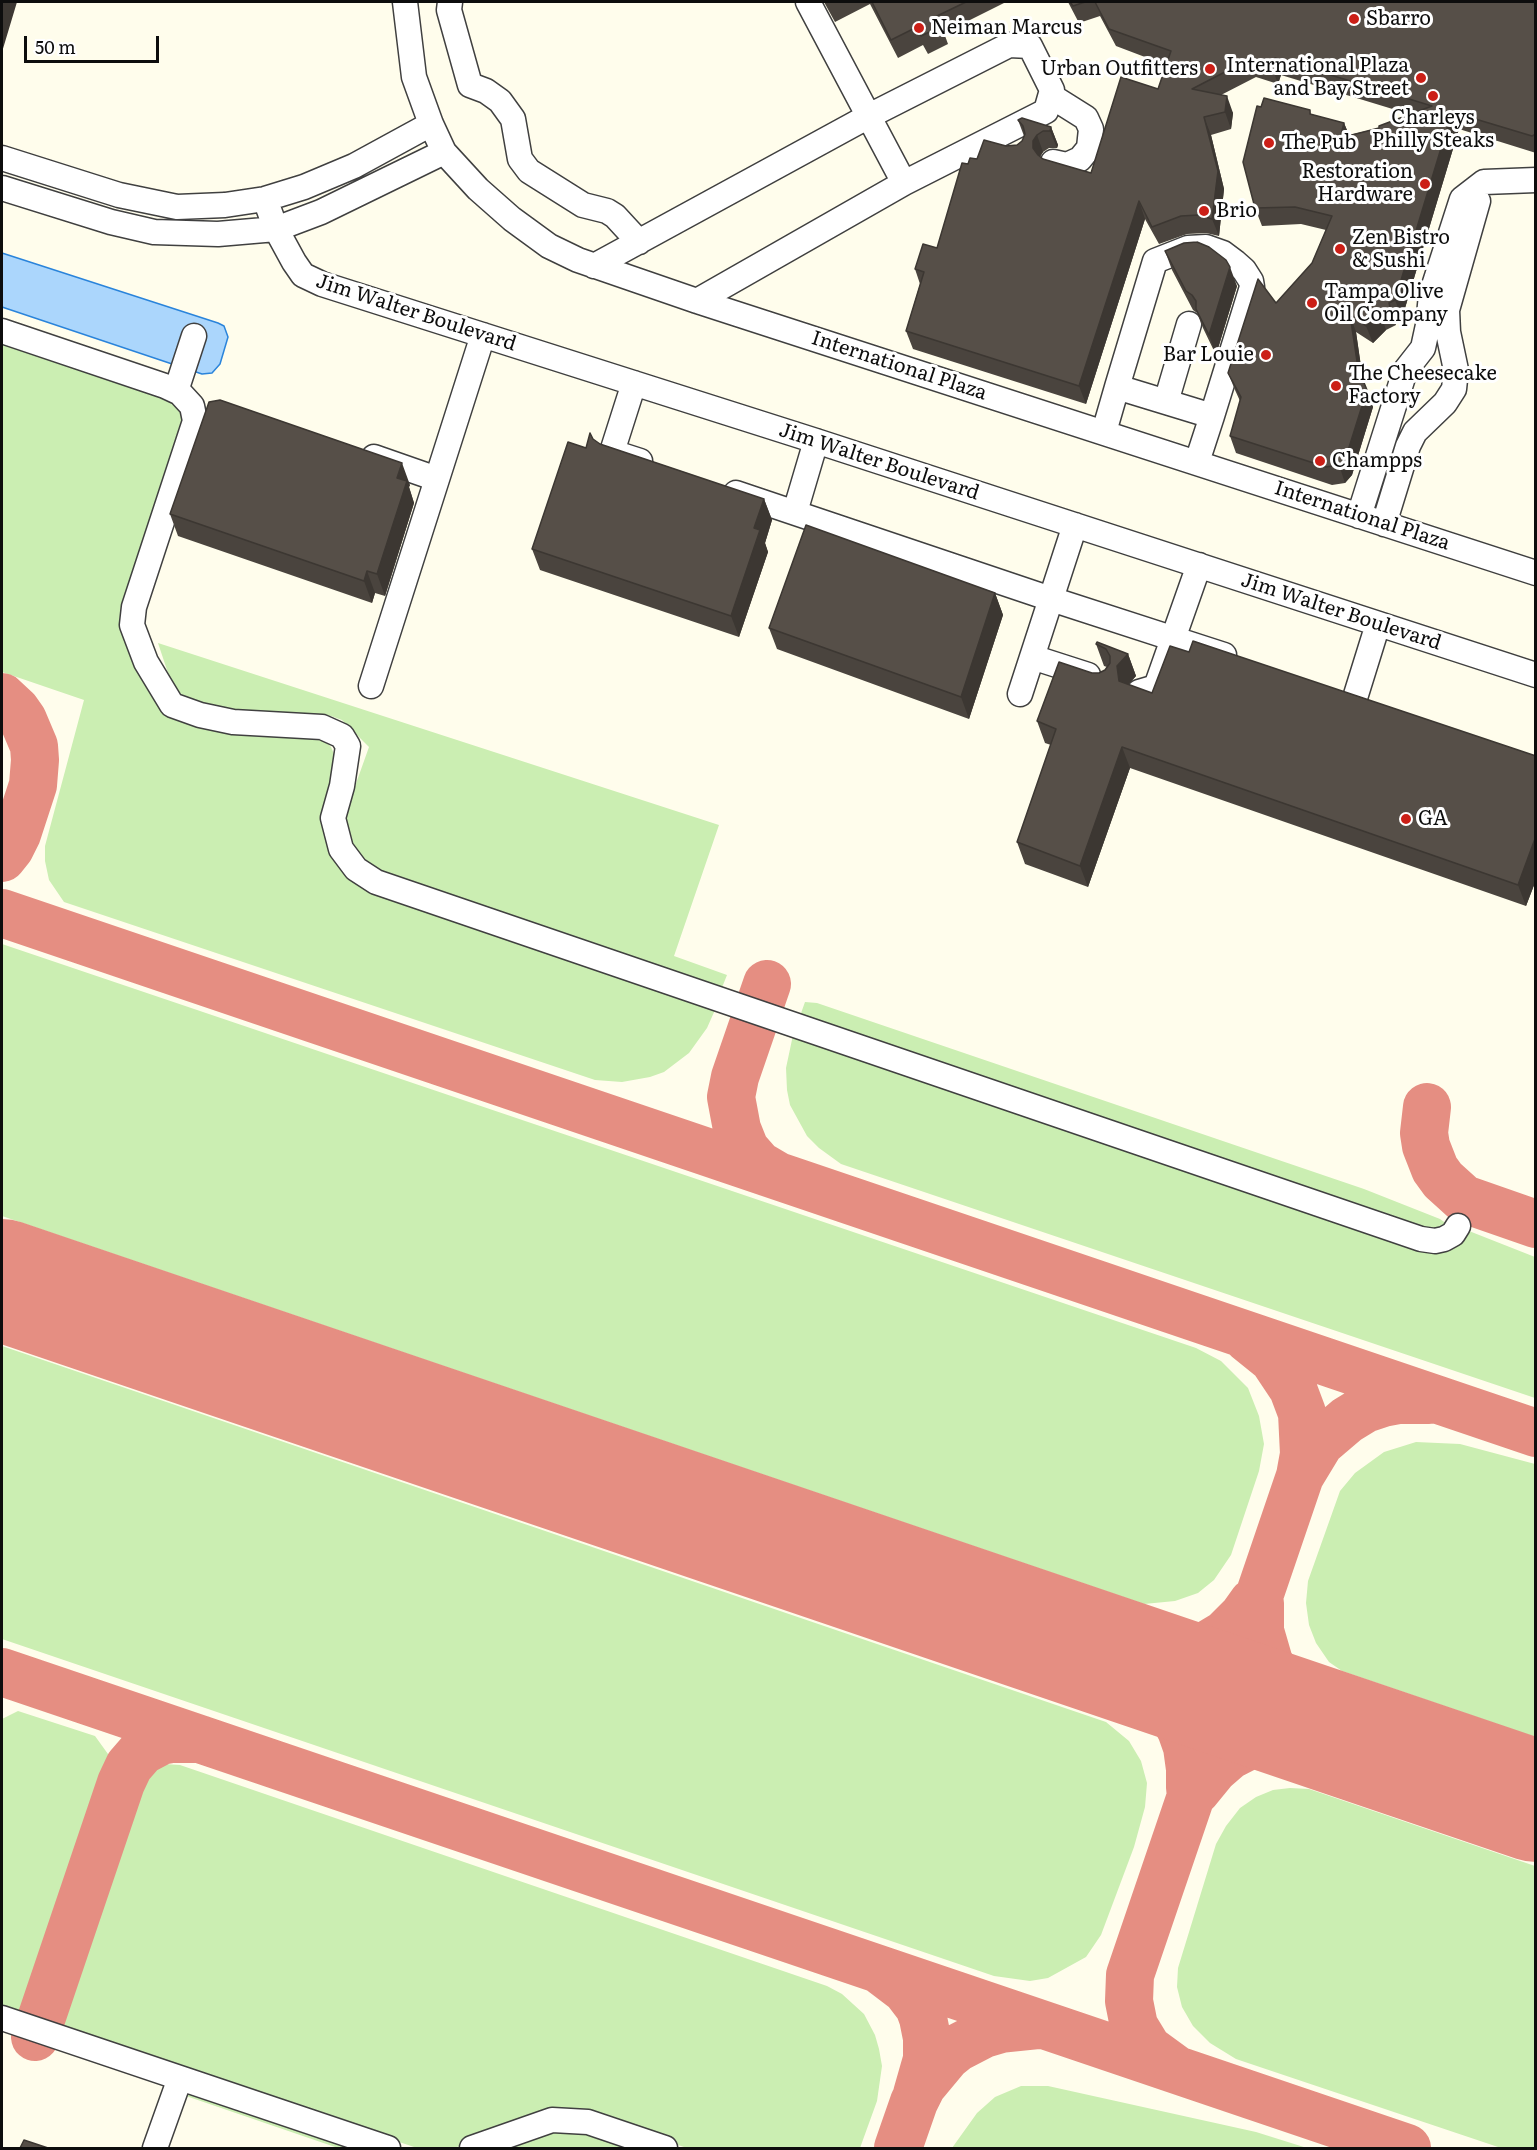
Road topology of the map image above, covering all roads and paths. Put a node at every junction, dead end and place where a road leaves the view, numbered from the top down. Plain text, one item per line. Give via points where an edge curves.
1 (405, 2) edge
2 (450, 2) edge
3 (808, 2) edge
4 (1051, 96) junction
5 (869, 117) junction
6 (430, 124) junction
7 (997, 136) junction
8 (1017, 150) edge
9 (444, 152) junction
10 (2, 158) edge
11 (1053, 162) edge
12 (1536, 180) edge
13 (1499, 181) junction
14 (904, 183) junction
15 (2, 188) edge
16 (265, 199) junction
17 (276, 229) junction
18 (639, 242) junction
19 (594, 266) junction
20 (697, 301) junction
21 (1189, 324) dead end
22 (2, 331) edge
23 (483, 335) junction
24 (194, 336) dead end
25 (634, 383) junction
26 (1117, 387) junction
27 (176, 391) junction
28 (1166, 402) junction
29 (1212, 416) junction
30 (1104, 432) junction
31 (816, 441) junction
32 (350, 449) edge
33 (1197, 462) junction
34 (666, 470) edge
35 (437, 479) junction
36 (719, 487) edge
37 (795, 512) junction
38 (1359, 516) junction
39 (1384, 524) junction
40 (1075, 525) junction
41 (1199, 565) junction
42 (1536, 573) edge
43 (1051, 599) junction
44 (1378, 624) junction
45 (1173, 638) junction
46 (1032, 657) junction
47 (1241, 660) edge
48 (1536, 675) edge
49 (1104, 681) edge
50 (371, 686) dead end
51 (1332, 691) edge
52 (1139, 692) edge
53 (1020, 694) dead end
54 (1354, 698) junction
55 (1377, 706) edge
56 (1458, 1226) dead end
57 (2, 2018) edge
58 (180, 2078) junction
59 (155, 2148) edge
60 (388, 2148) edge
61 (472, 2148) edge
62 (665, 2148) edge

1 - 6 street, International Plaza via 414,77
2 - 18 street via 470,85 500,101 513,119 520,159 529,171 583,205 615,216
3 - 5 street
4 - 5 street via 1052,90 1030,46 1009,45
4 - 7 street via 1046,111
4 - 11 street via 1086,118 1091,129 1089,148 1080,159 1067,165
5 - 14 street
5 - 18 street
6 - 9 street, International Plaza
6 - 16 street via 354,166
7 - 8 street
7 - 14 street
9 - 17 street via 321,212
9 - 19 street, International Plaza via 512,219 549,246
10 - 16 street via 119,195 177,207
12 - 13 street
13 - 38 street via 1484,182 1462,199 1431,296 1423,348 1405,371
13 - 39 street via 1479,199 1448,310 1454,389 1415,432
14 - 20 street
15 - 17 street via 154,232 218,234
16 - 17 street, Jim Walter Boulevard
17 - 23 street, Jim Walter Boulevard via 303,275
18 - 19 street
19 - 20 street, International Plaza
20 - 30 street, International Plaza
21 - 28 street
22 - 27 street
23 - 25 street, Jim Walter Boulevard
23 - 35 street
24 - 27 street
25 - 31 street, Jim Walter Boulevard
25 - 34 street via 612,452
26 - 28 street
26 - 29 street via 1155,261 1188,248 1206,247 1235,262 1252,287
26 - 30 street
27 - 56 street via 203,413 195,421 134,607 132,625 146,662 172,705 200,716 233,722 322,727 342,736 348,746 333,818 341,849 356,869 376,882 1421,1239 1444,1239
28 - 29 street
29 - 33 street
30 - 33 street, International Plaza
31 - 37 street
31 - 40 street, Jim Walter Boulevard
32 - 35 street
33 - 38 street, International Plaza
35 - 50 street
36 - 37 street
37 - 43 street
38 - 39 street, International Plaza
39 - 42 street, International Plaza
40 - 41 street, Jim Walter Boulevard
40 - 43 street
41 - 44 street, Jim Walter Boulevard
41 - 45 street
43 - 45 street
43 - 46 street
44 - 48 street, Jim Walter Boulevard
44 - 54 street
45 - 47 street
45 - 52 street via 1156,687
46 - 49 street
46 - 53 street
51 - 54 street
54 - 55 street
57 - 58 street
58 - 59 street
58 - 60 street
61 - 62 street via 552,2120 588,2122

